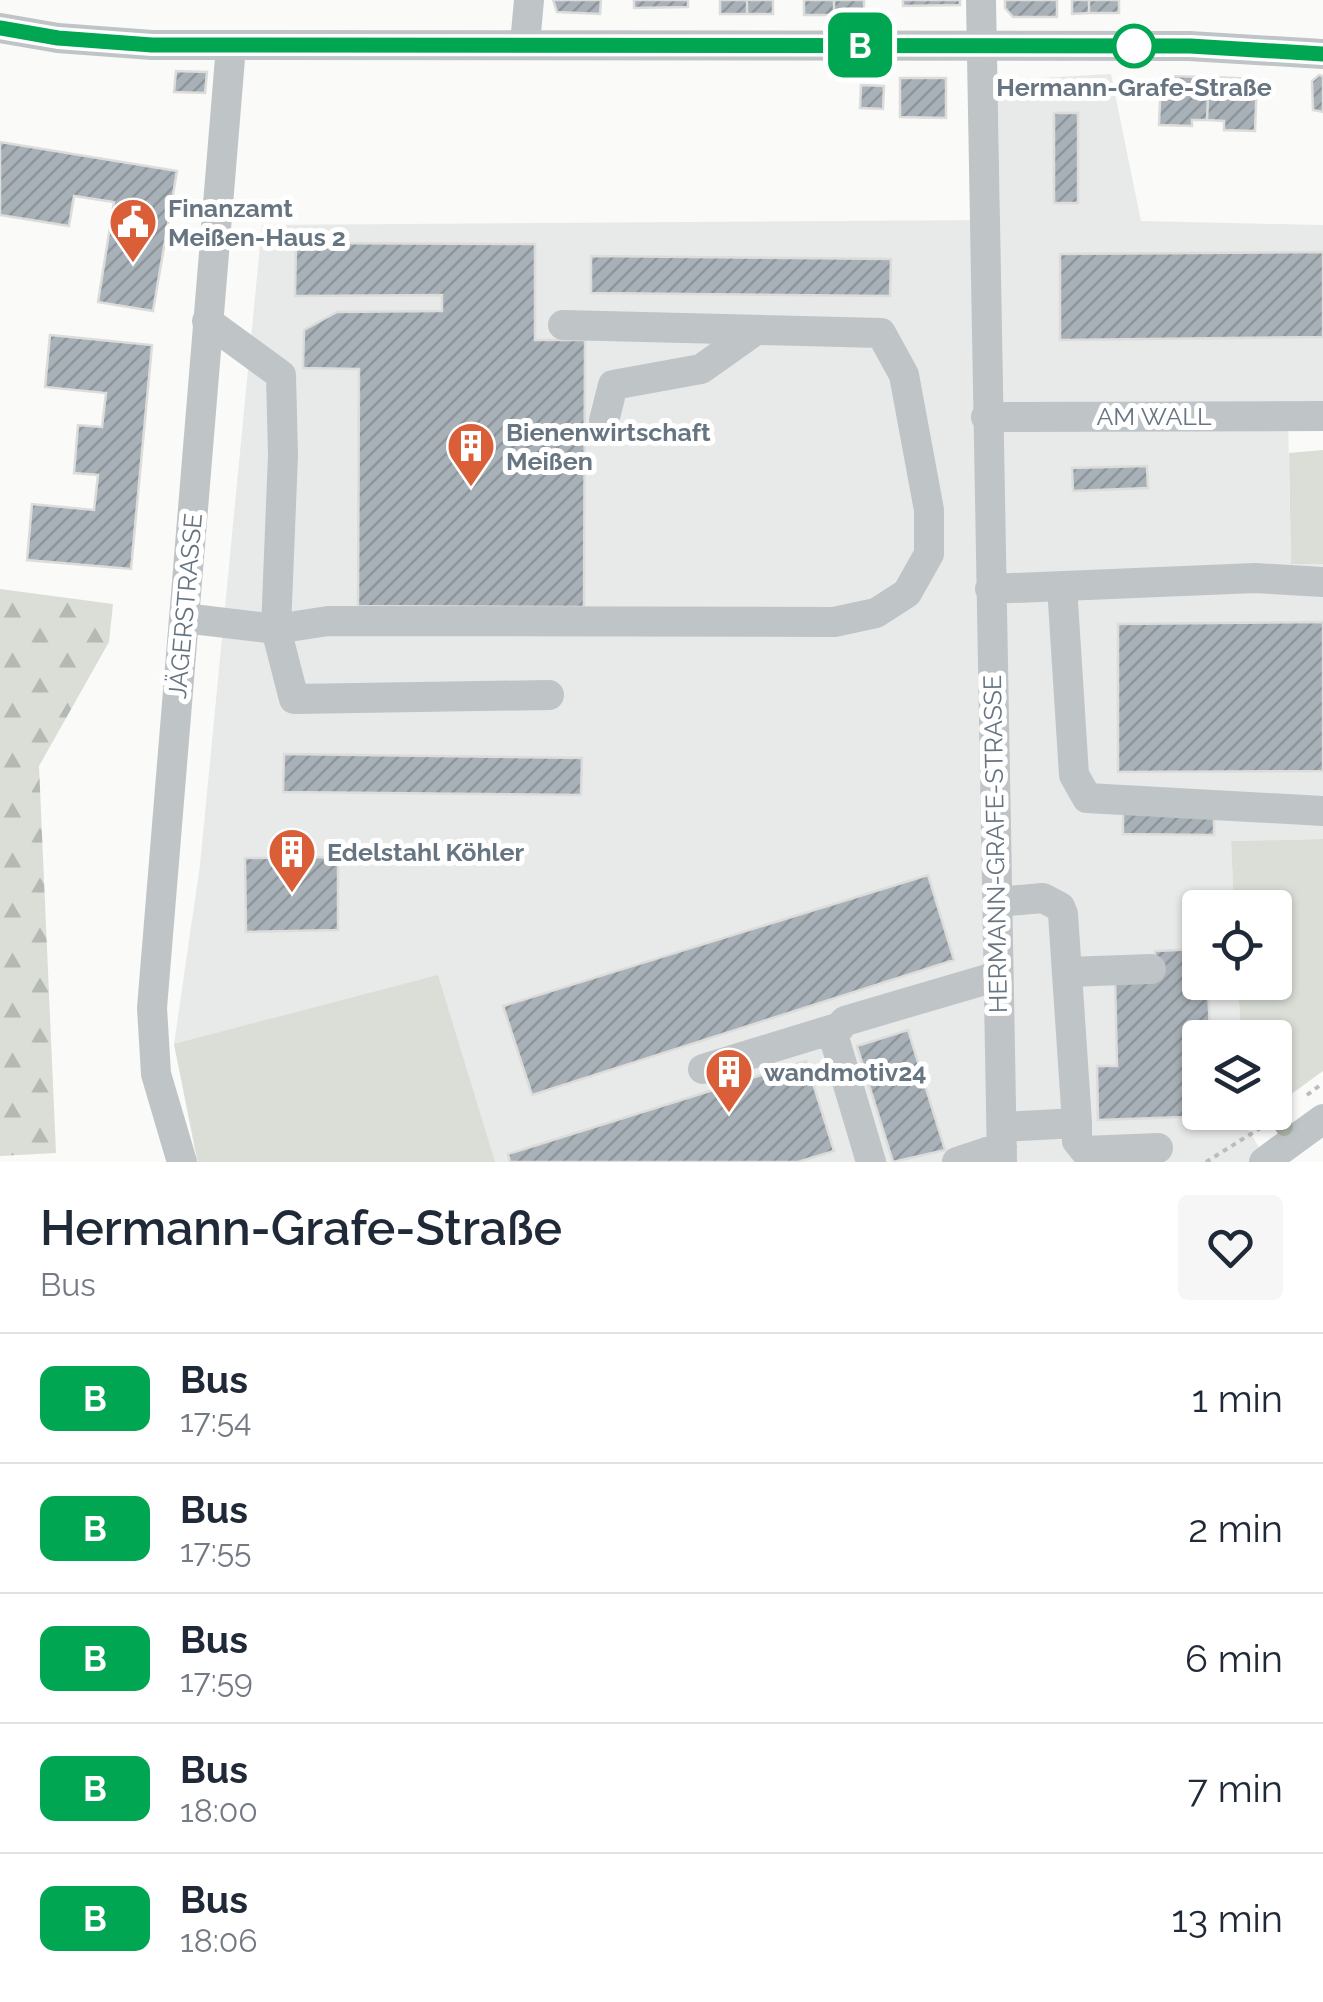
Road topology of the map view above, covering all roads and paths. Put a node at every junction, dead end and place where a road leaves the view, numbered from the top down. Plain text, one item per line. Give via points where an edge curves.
1 (529, 0) edge
2 (981, 0) edge
3 (0, 28) edge
4 (526, 44) junction
5 (231, 46) junction
6 (981, 46) junction
7 (1323, 54) edge
8 (207, 321) junction
9 (564, 325) dead end
10 (756, 330) junction
11 (1323, 416) edge
12 (986, 417) junction
13 (604, 421) dead end
14 (1323, 582) edge
15 (1062, 586) junction
16 (990, 589) junction
17 (184, 618) junction
18 (276, 629) junction
19 (549, 694) dead end
20 (1323, 811) edge
21 (997, 902) junction
22 (1150, 969) dead end
23 (1068, 972) junction
24 (998, 976) junction
25 (840, 1027) junction
26 (703, 1069) dead end
27 (1323, 1083) edge
28 (1293, 1106) dead end
29 (1323, 1118) edge
30 (1077, 1124) junction
31 (1258, 1130) edge
32 (1002, 1146) edge
33 (1158, 1148) dead end
34 (182, 1162) edge
35 (871, 1162) edge
36 (958, 1162) edge
37 (1206, 1162) edge
38 (1264, 1162) edge

1 - 4 street
2 - 6 street, HERMANN-GRAFE-STRASSE
3 - 5 street via 58,38
4 - 5 street
4 - 6 street
5 - 8 street, JÄGERSTRASSE
6 - 7 street
6 - 12 street, HERMANN-GRAFE-STRASSE
8 - 17 street, JÄGERSTRASSE
8 - 18 street via 280,375
9 - 10 street
10 - 13 street via 701,369 613,385
10 - 18 street via 882,333 904,375 929,510 929,554 908,592 876,613 834,622 328,622
11 - 12 street, AM WALL
12 - 16 street, HERMANN-GRAFE-STRASSE
14 - 15 street via 1255,578
15 - 16 street
15 - 20 street via 1074,775 1087,798
16 - 21 street, HERMANN-GRAFE-STRASSE
17 - 18 street
17 - 34 street, JÄGERSTRASSE via 152,1008 152,1053
18 - 19 street via 294,700
21 - 23 street via 1042,898 1060,907
21 - 24 street, HERMANN-GRAFE-STRASSE
22 - 23 street
23 - 30 street
24 - 25 street
24 - 32 street, HERMANN-GRAFE-STRASSE
25 - 26 street
25 - 35 street via 834,1047
27 - 28 path
29 - 38 street
30 - 32 street
30 - 33 street via 1085,1152
31 - 37 path
32 - 36 street

